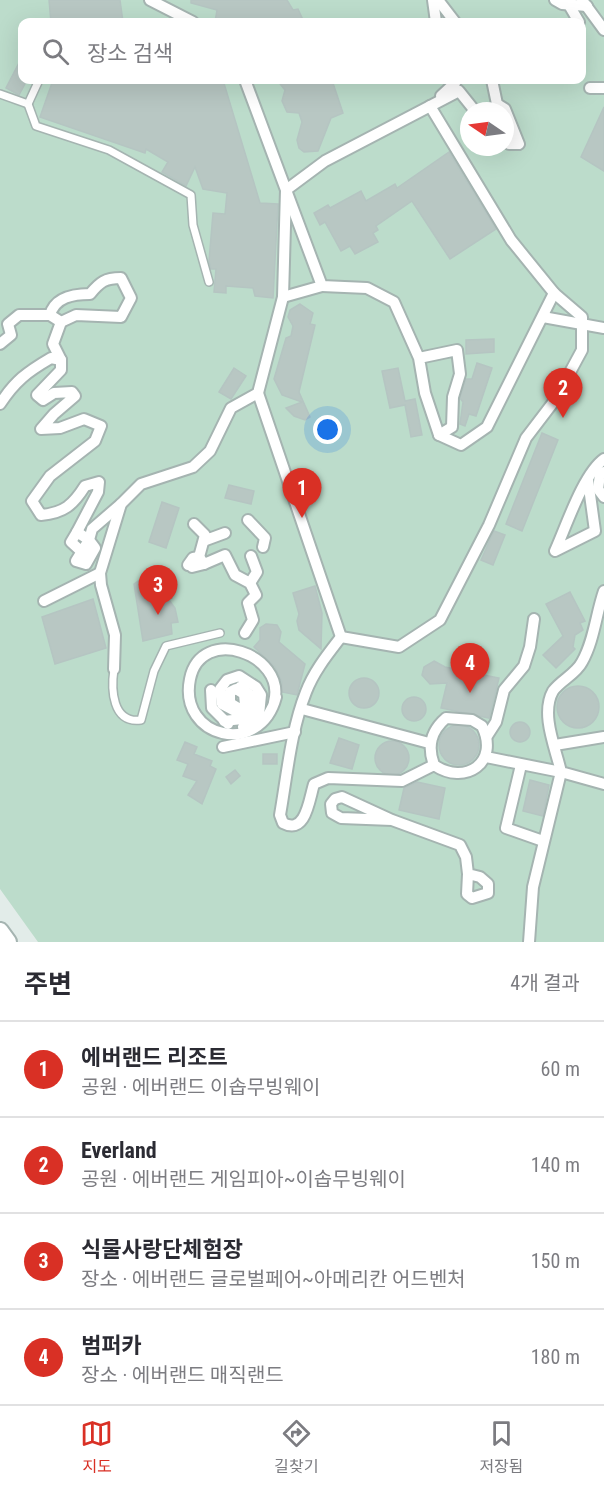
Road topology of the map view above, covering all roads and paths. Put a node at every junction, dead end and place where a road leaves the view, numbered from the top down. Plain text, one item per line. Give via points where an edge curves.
1 (150, 0) edge
2 (433, 0) edge
3 (438, 0) edge
4 (555, 0) edge
5 (584, 3) edge
6 (569, 5) junction
7 (185, 18) edge
8 (435, 18) edge
9 (452, 18) edge
10 (577, 18) edge
11 (604, 30) edge
12 (37, 84) edge
13 (246, 84) edge
14 (454, 84) edge
15 (493, 84) edge
16 (590, 88) dead end
17 (604, 88) edge
18 (0, 94) edge
19 (468, 102) edge
20 (497, 102) edge
21 (28, 104) junction
22 (430, 106) junction
23 (514, 132) edge
24 (514, 144) edge
25 (286, 190) junction
26 (209, 282) dead end
27 (322, 286) junction
28 (554, 293) junction
29 (90, 294) junction
30 (283, 297) junction
31 (92, 314) junction
32 (50, 315) junction
33 (543, 317) junction
34 (61, 322) junction
35 (582, 325) junction
36 (604, 328) edge
37 (0, 344) edge
38 (419, 358) junction
39 (61, 360) junction
40 (258, 393) junction
41 (0, 404) edge
42 (439, 435) junction
43 (604, 459) edge
44 (604, 472) edge
45 (588, 480) junction
46 (604, 497) edge
47 (121, 504) junction
48 (248, 520) dead end
49 (194, 524) dead end
50 (77, 532) junction
51 (225, 533) dead end
52 (89, 540) junction
53 (206, 540) junction
54 (263, 547) dead end
55 (251, 556) dead end
56 (202, 561) junction
57 (190, 566) dead end
58 (100, 573) junction
59 (250, 583) junction
60 (604, 591) edge
61 (44, 601) dead end
62 (534, 619) dead end
63 (220, 633) dead end
64 (245, 633) dead end
65 (341, 637) junction
66 (114, 669) joint
67 (211, 690) dead end
68 (302, 709) junction
69 (224, 721) junction
70 (258, 726) junction
71 (243, 727) junction
72 (295, 732) junction
73 (487, 736) junction
74 (604, 737) edge
75 (429, 743) junction
76 (555, 745) junction
77 (223, 747) dead end
78 (486, 757) junction
79 (434, 765) junction
80 (521, 765) junction
81 (561, 772) junction
82 (604, 784) edge
83 (392, 820) junction
84 (543, 840) junction
85 (468, 874) dead end
86 (0, 931) edge
87 (8, 942) edge
88 (529, 942) edge

1 - 7 street
2 - 8 street
3 - 9 street
4 - 6 street
5 - 6 street
5 - 11 street
6 - 10 street
12 - 21 lane
13 - 25 street
14 - 22 street
15 - 20 street
16 - 17 street
18 - 21 lane
19 - 22 street via 459,91
21 - 26 lane via 36,126 109,150 191,195 193,225
22 - 25 street via 325,161
22 - 28 street via 511,240
23 - 24 street via 519,144
25 - 27 street
25 - 30 street
27 - 30 street
27 - 38 street via 367,288 394,302
28 - 33 street
28 - 35 street via 582,317
29 - 31 street
29 - 31 street via 99,282 121,278 131,298 121,317
29 - 32 street via 71,294 52,307
30 - 40 street
31 - 34 street via 76,315
32 - 34 street
32 - 37 street via 19,315 8,324 11,335
33 - 35 street
33 - 42 street via 487,427 461,445
34 - 39 street via 53,344
35 - 36 street
35 - 65 street via 582,350 555,400 526,438 489,525 440,620 399,647
38 - 42 street
38 - 42 street via 456,350 460,374 453,397 452,427
39 - 41 street via 51,358 30,371 13,384
39 - 50 street via 61,370 37,395 43,400 54,393 72,392 75,396 41,429 60,428 84,419 101,426 95,441 50,477 32,501 41,515 57,514 73,505 85,486 99,482 98,492
40 - 47 street via 231,408 210,451 192,467 141,484
40 - 65 street
43 - 45 street
44 - 46 street via 598,489
45 - 45 street via 574,510 555,551 595,531
47 - 52 street via 92,529
47 - 58 street
48 - 54 street via 266,538
49 - 53 street
50 - 52 street
50 - 52 street via 71,542 82,552 76,561 86,564 95,548
51 - 53 street
53 - 56 street
55 - 59 street via 257,572
56 - 57 street
56 - 59 street via 225,555 235,575
58 - 61 street
58 - 66 street via 115,635
59 - 64 street via 256,595 248,603 253,620
60 - 76 street via 581,664 562,681 548,704
62 - 73 street via 524,666 504,690 496,722
63 - 66 lane via 166,646 154,671 141,720 123,716 114,702
65 - 68 street via 318,668
67 - 69 street via 212,708
68 - 72 street
68 - 75 street
69 - 71 street
69 - 71 street via 250,713 254,698 237,685 230,692 236,689 244,694 245,705 237,712 222,704 220,689 227,680 238,676 261,694 259,715
70 - 70 street via 231,736 206,726 194,711 188,692 195,665 215,650 229,647 243,651 268,672 273,678 275,700 272,712
70 - 71 street
72 - 77 street
72 - 79 street via 280,815 283,823 290,826 298,825 305,817 314,784 328,778 402,781
73 - 75 street via 482,726 472,720 446,718
73 - 78 street
74 - 76 street
75 - 79 street
76 - 81 street
78 - 79 street via 479,766 461,773 447,772
78 - 80 street
80 - 81 street
80 - 84 street via 506,828
81 - 82 street
81 - 84 street
83 - 83 street via 341,818 332,813 331,804 342,797
83 - 85 street via 460,845
84 - 88 street
86 - 87 street

